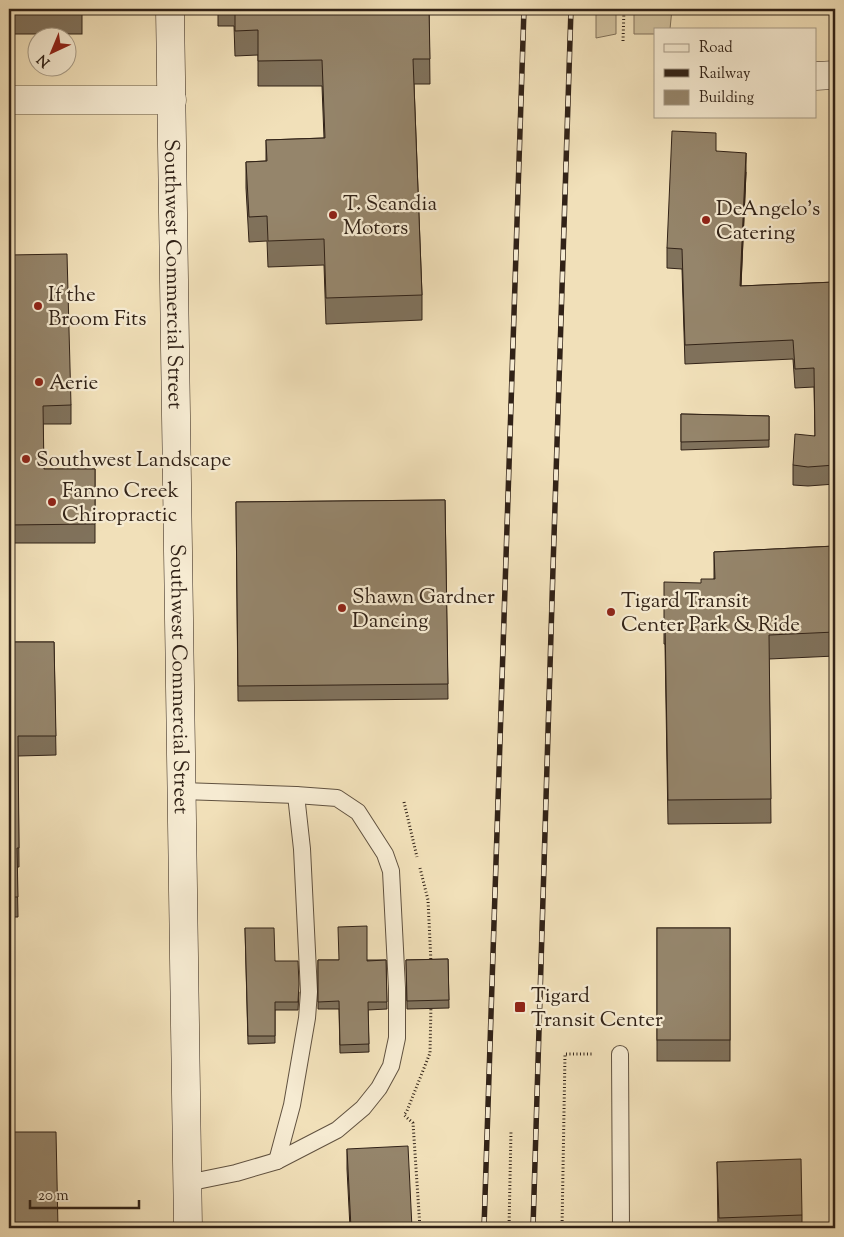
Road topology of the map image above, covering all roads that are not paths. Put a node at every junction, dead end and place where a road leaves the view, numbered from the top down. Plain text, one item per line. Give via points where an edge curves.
1 (170, 9) edge
2 (835, 75) edge
3 (816, 76) edge
4 (9, 100) edge
5 (172, 100) junction
6 (182, 791) junction
7 (296, 795) junction
8 (620, 1054) road end
9 (277, 1161) junction
10 (187, 1183) junction
11 (188, 1228) edge
12 (621, 1228) edge

1 - 5 street, Southwest Commercial Street
2 - 3 street
4 - 5 street
5 - 6 street, Southwest Commercial Street
6 - 7 lane
6 - 10 street, Southwest Commercial Street
7 - 9 lane via 309,992 292,1105
7 - 9 lane via 337,798 358,812 386,854 391,871 397,1038 390,1066 363,1108 337,1130
8 - 12 lane
9 - 10 lane
10 - 11 street, Southwest Commercial Street

